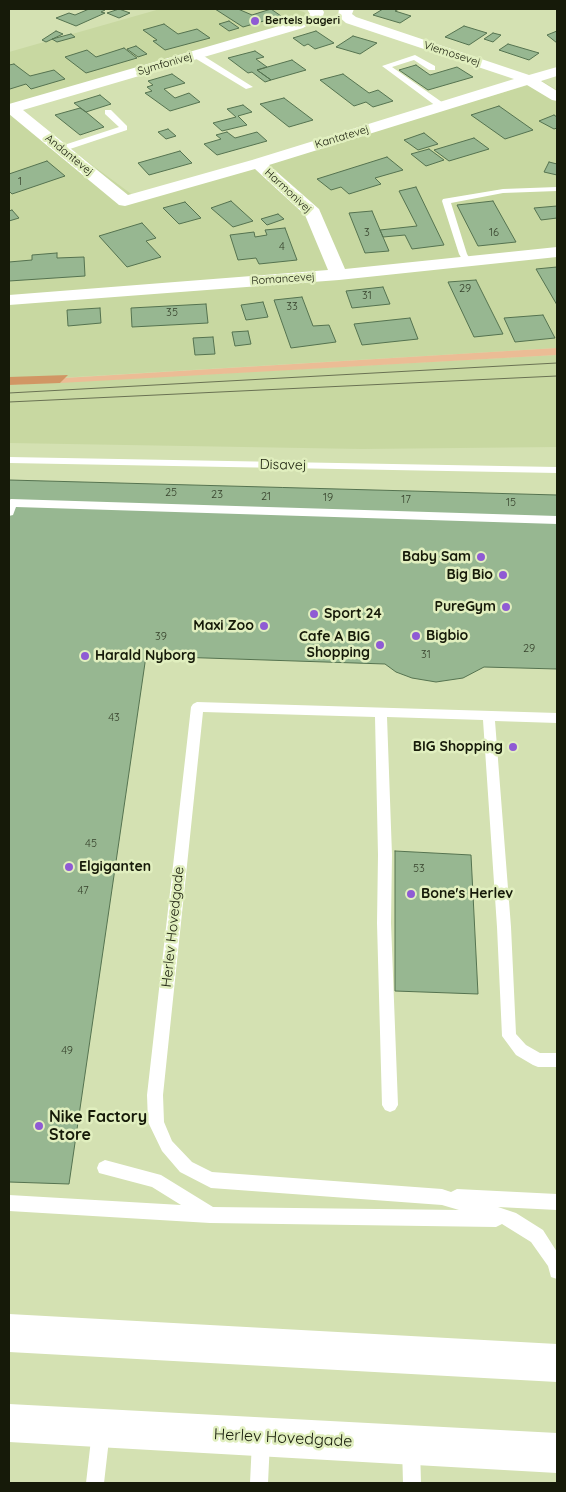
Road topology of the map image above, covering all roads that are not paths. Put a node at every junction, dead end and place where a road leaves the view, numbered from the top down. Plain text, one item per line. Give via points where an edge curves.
1 (315, 10) edge
2 (346, 12) edge
3 (196, 55) junction
4 (432, 68) dead end
5 (557, 71) edge
6 (529, 80) junction
7 (250, 87) dead end
8 (557, 97) edge
9 (443, 106) junction
10 (10, 109) edge
11 (108, 112) dead end
12 (61, 149) junction
13 (258, 163) junction
14 (557, 189) edge
15 (126, 201) joint
16 (557, 252) edge
17 (468, 262) junction
18 (339, 275) junction
19 (9, 300) edge
20 (9, 460) edge
21 (557, 470) edge
22 (9, 512) edge
23 (557, 520) edge
24 (381, 712) junction
25 (489, 716) junction
26 (557, 718) edge
27 (557, 1060) edge
28 (390, 1105) dead end
29 (105, 1168) dead end
30 (442, 1197) junction
31 (557, 1202) edge
32 (9, 1203) edge
33 (210, 1215) junction
34 (510, 1220) junction
35 (557, 1271) edge
36 (9, 1334) edge
37 (557, 1363) edge
38 (9, 1423) edge
39 (102, 1428) junction
40 (261, 1437) junction
41 (412, 1445) junction
42 (557, 1453) edge
43 (95, 1483) edge
44 (259, 1483) edge
45 (412, 1483) edge

1 - 3 street, Symfonivej via 316,16 298,25
2 - 6 street, Viemosevej via 351,20
3 - 7 lane
3 - 10 street, Symfonivej
4 - 9 lane via 415,57 386,66
5 - 6 street, Kantatevej
6 - 8 street, Viemosevej
6 - 9 street, Kantatevej
9 - 13 street, Kantatevej
10 - 12 street, Andantevej
11 - 12 lane via 124,128
12 - 15 street, Andantevej
13 - 15 street, Kantatevej
13 - 18 street, Harmonivej via 313,213
14 - 17 lane via 503,191 446,201
16 - 17 street, Romancevej
17 - 18 street, Romancevej
18 - 19 street, Romancevej
20 - 21 lane, Disavej
22 - 23 lane via 11,503
24 - 25 lane, Herlev Hovedgade
24 - 28 lane
24 - 30 lane, Herlev Hovedgade via 197,706 155,1095 156,1122 166,1146 186,1167 211,1180
25 - 26 lane, Herlev Hovedgade
25 - 27 lane via 509,1036 538,1060
29 - 33 lane via 155,1180
30 - 31 lane
30 - 34 lane, Herlev Hovedgade
32 - 33 lane, Herlev Hovedgade
33 - 34 lane, Herlev Hovedgade
34 - 35 lane, Herlev Hovedgade via 537,1236
36 - 37 main road
38 - 39 main road, Herlev Hovedgade
39 - 40 main road, Herlev Hovedgade
39 - 43 lane
40 - 41 main road, Herlev Hovedgade
40 - 44 lane
41 - 42 main road, Herlev Hovedgade
41 - 45 lane

